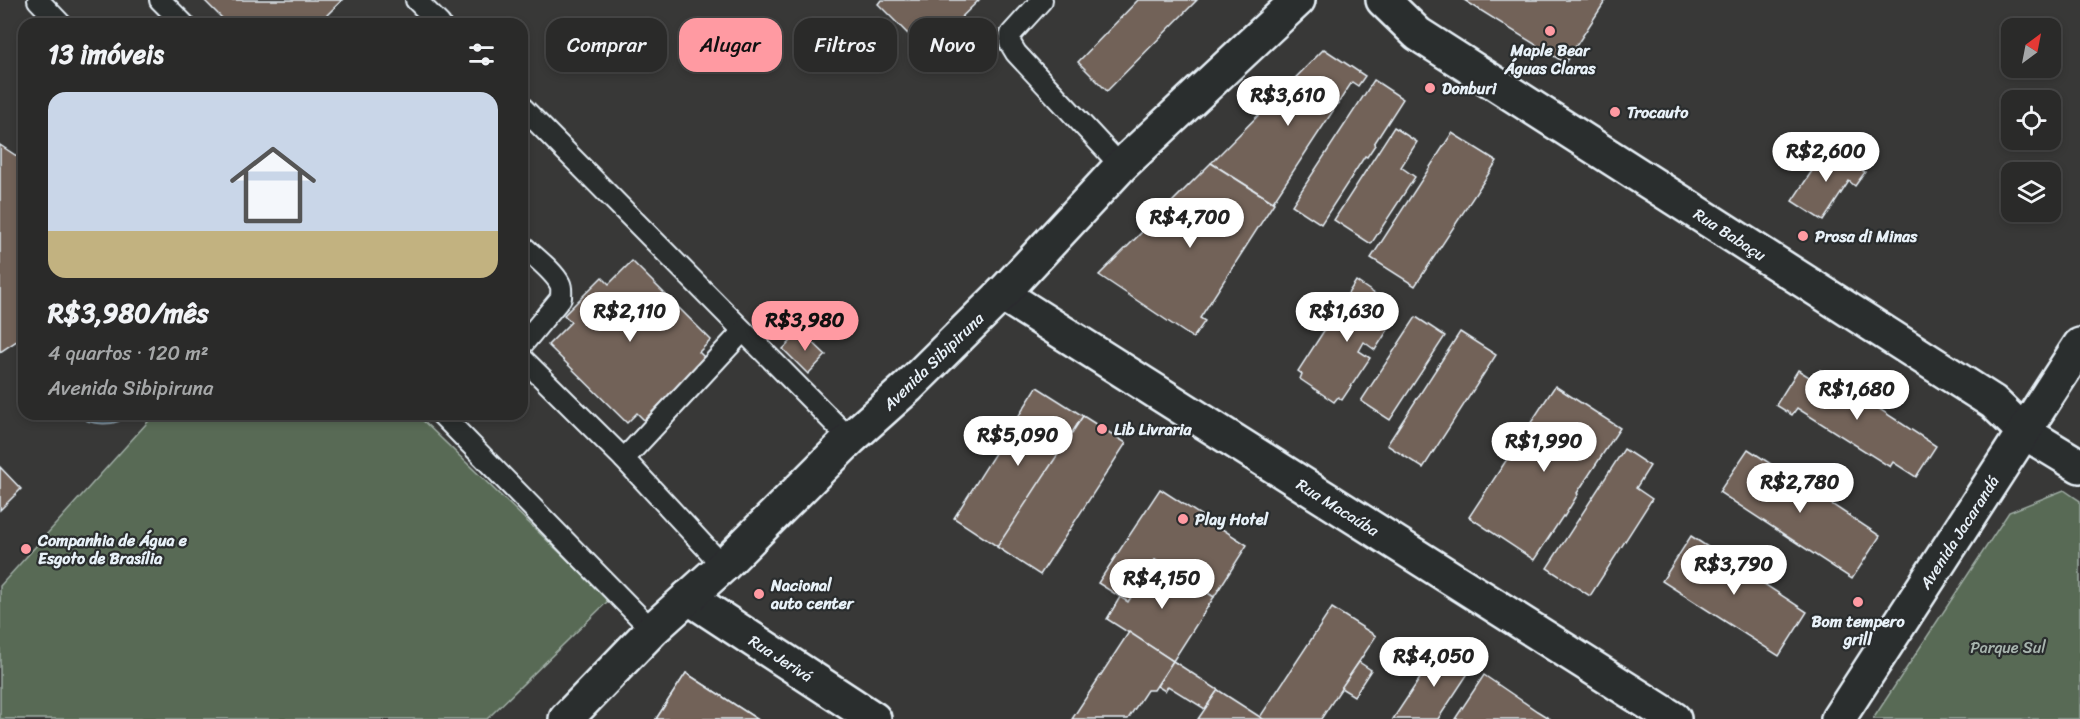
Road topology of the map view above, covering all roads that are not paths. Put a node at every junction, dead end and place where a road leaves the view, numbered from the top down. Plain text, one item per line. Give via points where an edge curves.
1 (38, 0) edge
2 (160, 0) edge
3 (416, 0) edge
4 (1042, 0) edge
5 (1298, 0) edge
6 (1383, 0) edge
7 (55, 18) edge
8 (178, 18) edge
9 (434, 18) edge
10 (528, 113) edge
11 (1121, 166) junction
12 (528, 251) edge
13 (1002, 294) junction
14 (743, 331) junction
15 (528, 338) edge
16 (2080, 345) edge
17 (528, 364) edge
18 (447, 420) edge
19 (2024, 432) junction
20 (850, 439) junction
21 (624, 459) junction
22 (2080, 466) edge
23 (723, 566) junction
24 (688, 597) junction
25 (652, 630) junction
26 (566, 719) edge
27 (874, 719) edge
28 (1674, 719) edge
29 (1838, 719) edge

1 - 7 lane
2 - 8 lane
3 - 9 lane
4 - 11 lane via 1011,34 1010,43
5 - 11 street, Avenida Sibipiruna
6 - 19 street, Rua Babaçu via 1418,34 1993,402
10 - 14 lane
11 - 13 street, Avenida Sibipiruna
12 - 15 lane via 556,278 562,291 561,298
13 - 20 street, Avenida Sibipiruna
13 - 28 street, Rua Macaúba
14 - 20 lane
14 - 21 lane
16 - 19 street, Avenida Jacarandá
17 - 21 lane
18 - 25 lane
19 - 22 street, Rua Babaçu
19 - 29 street, Avenida Jacarandá
20 - 23 street, Avenida Sibipiruna
21 - 23 lane
23 - 24 street, Avenida Sibipiruna
24 - 25 street, Avenida Sibipiruna
24 - 27 street, Rua Jerivá
25 - 26 street, Avenida Sibipiruna

